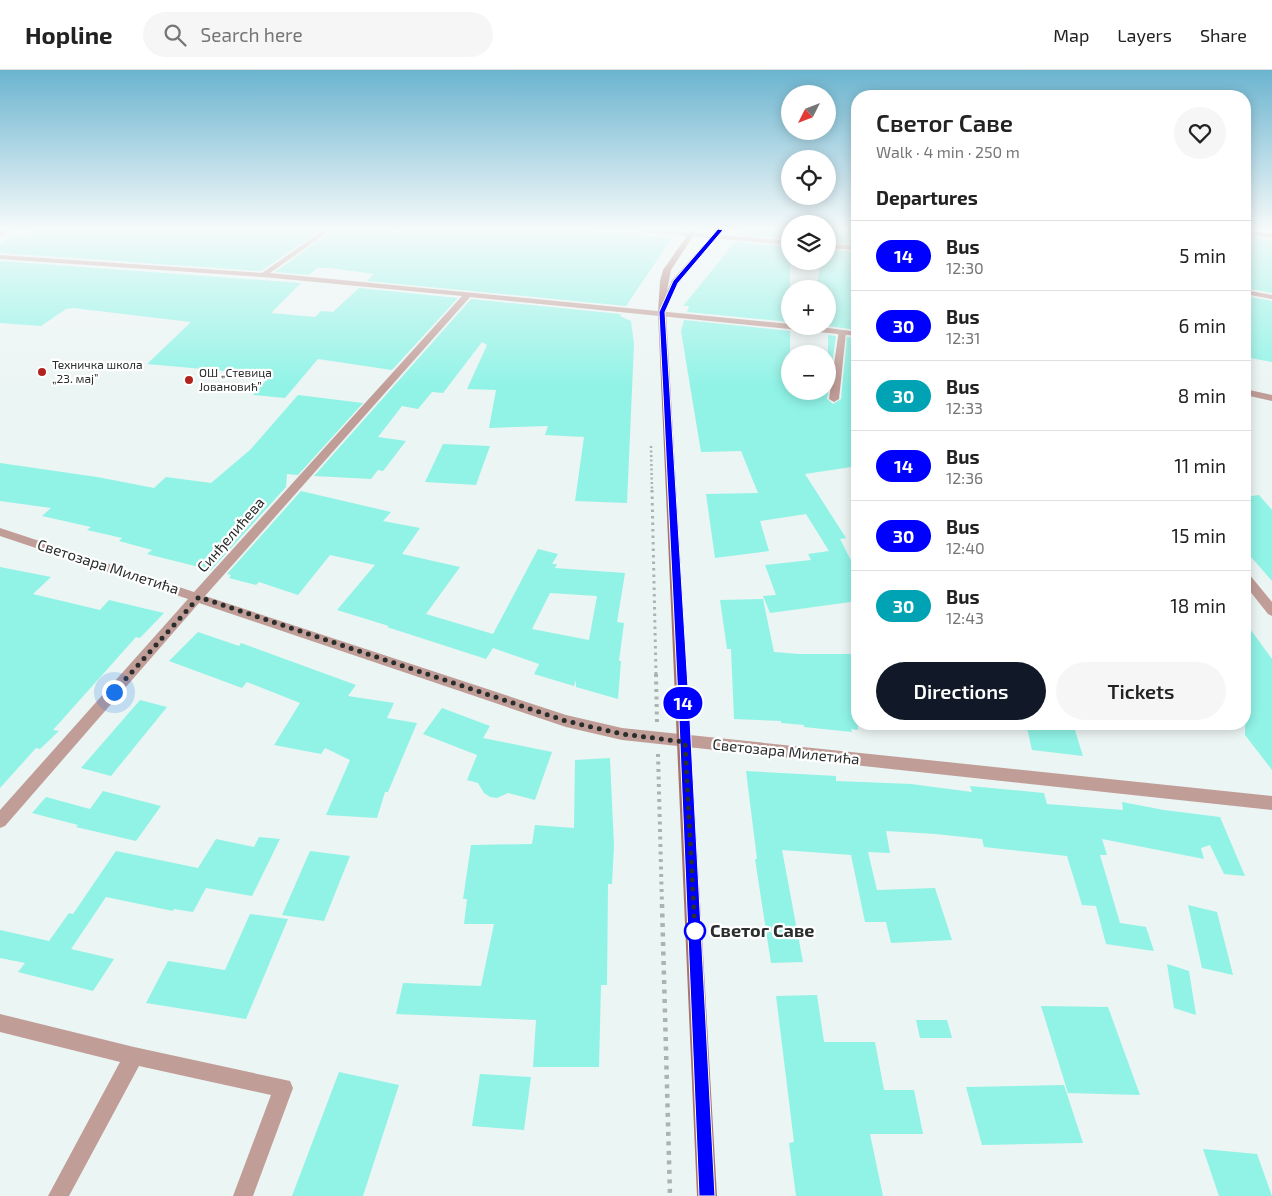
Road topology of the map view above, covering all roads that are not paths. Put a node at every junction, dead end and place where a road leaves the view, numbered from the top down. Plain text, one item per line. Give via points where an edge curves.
1 (344, 283) edge
2 (664, 283) edge
3 (675, 283) edge
4 (1251, 293) edge
5 (468, 294) junction
6 (1272, 297) edge
7 (662, 312) junction
8 (781, 325) edge
9 (836, 331) edge
10 (842, 332) junction
11 (851, 333) edge
12 (836, 382) edge
13 (1251, 393) edge
14 (1272, 398) edge
15 (0, 532) edge
16 (1251, 585) edge
17 (199, 597) junction
18 (1272, 611) edge
19 (685, 742) junction
20 (1272, 803) edge
21 (0, 821) edge
22 (0, 1023) edge
23 (134, 1056) junction
24 (58, 1196) edge
25 (244, 1196) edge
26 (707, 1196) edge

1 - 5 street
2 - 7 street
3 - 7 street
4 - 6 street
5 - 7 street
5 - 17 street, Синђелићева
7 - 8 street
7 - 19 street
9 - 10 street
10 - 11 street
10 - 12 street
13 - 14 street
15 - 17 street, Светозара Милетића
16 - 18 street
17 - 19 street, Светозара Милетића via 566,721
17 - 21 street, Синђелићева
19 - 20 street, Светозара Милетића
19 - 26 street
22 - 23 street
23 - 24 street
23 - 25 street via 284,1088

